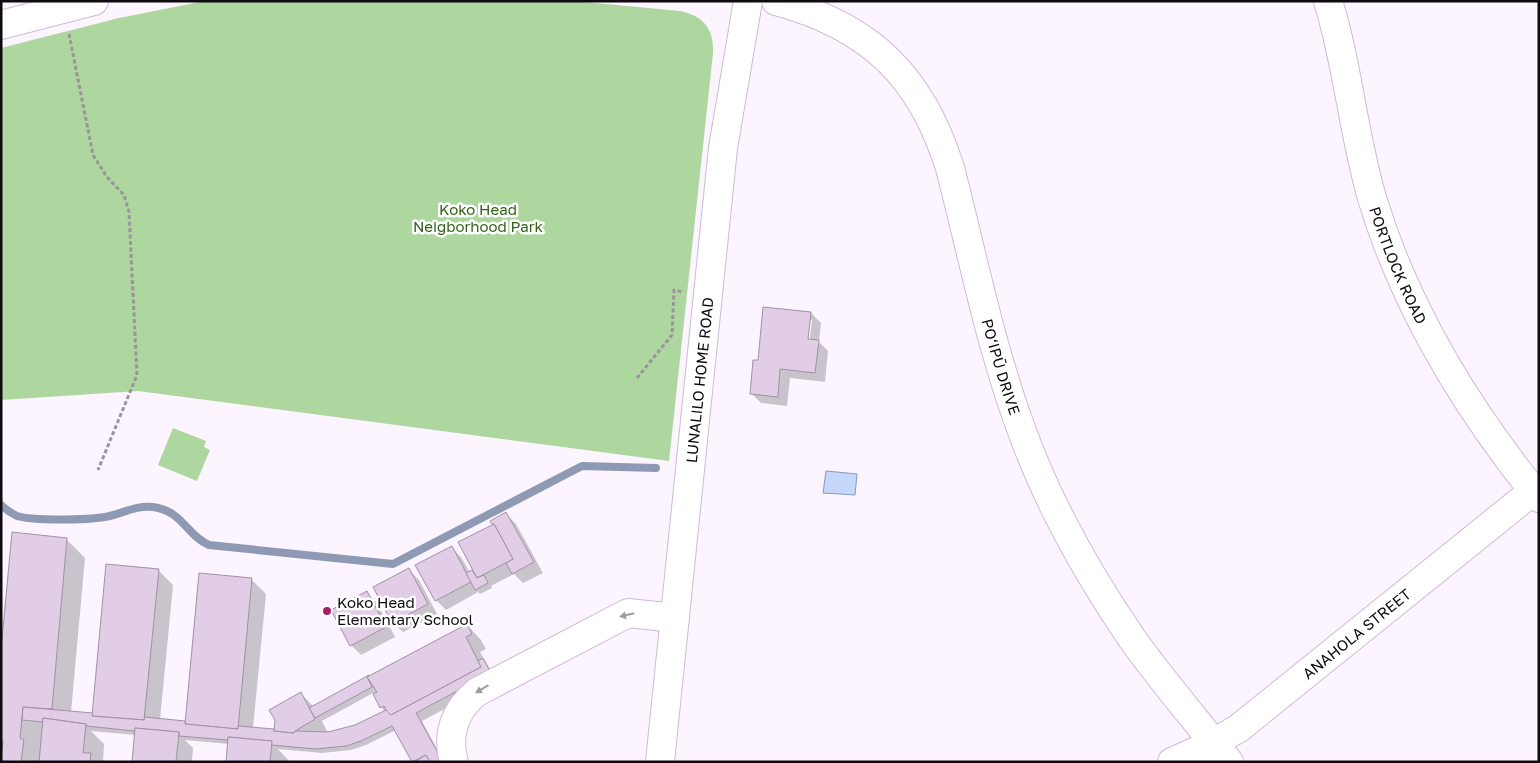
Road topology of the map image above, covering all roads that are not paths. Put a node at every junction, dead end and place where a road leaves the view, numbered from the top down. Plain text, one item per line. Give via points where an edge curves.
1 (94, 1) edge
2 (748, 1) edge
3 (776, 1) edge
4 (1328, 1) edge
5 (1, 25) edge
6 (1536, 495) edge
7 (675, 618) junction
8 (1222, 753) edge
9 (454, 762) edge
10 (660, 762) edge
11 (1172, 762) edge

1 - 5 street
2 - 7 street, LUNALILO HOME ROAD via 723,148
3 - 8 street, PO‘IPŪ DRIVE via 830,20 862,38 896,69 929,114 950,168 1003,374 1019,424 1043,481 1110,605 1156,670
4 - 6 street, PORTLOCK ROAD via 1361,156 1400,276 1417,313 1468,402
6 - 8 street, ANAHOLA STREET via 1239,728
7 -> 9 street via 628,613 477,692 460,708 452,726
7 - 10 street, LUNALILO HOME ROAD
8 - 11 street, ANAHOLA STREET

